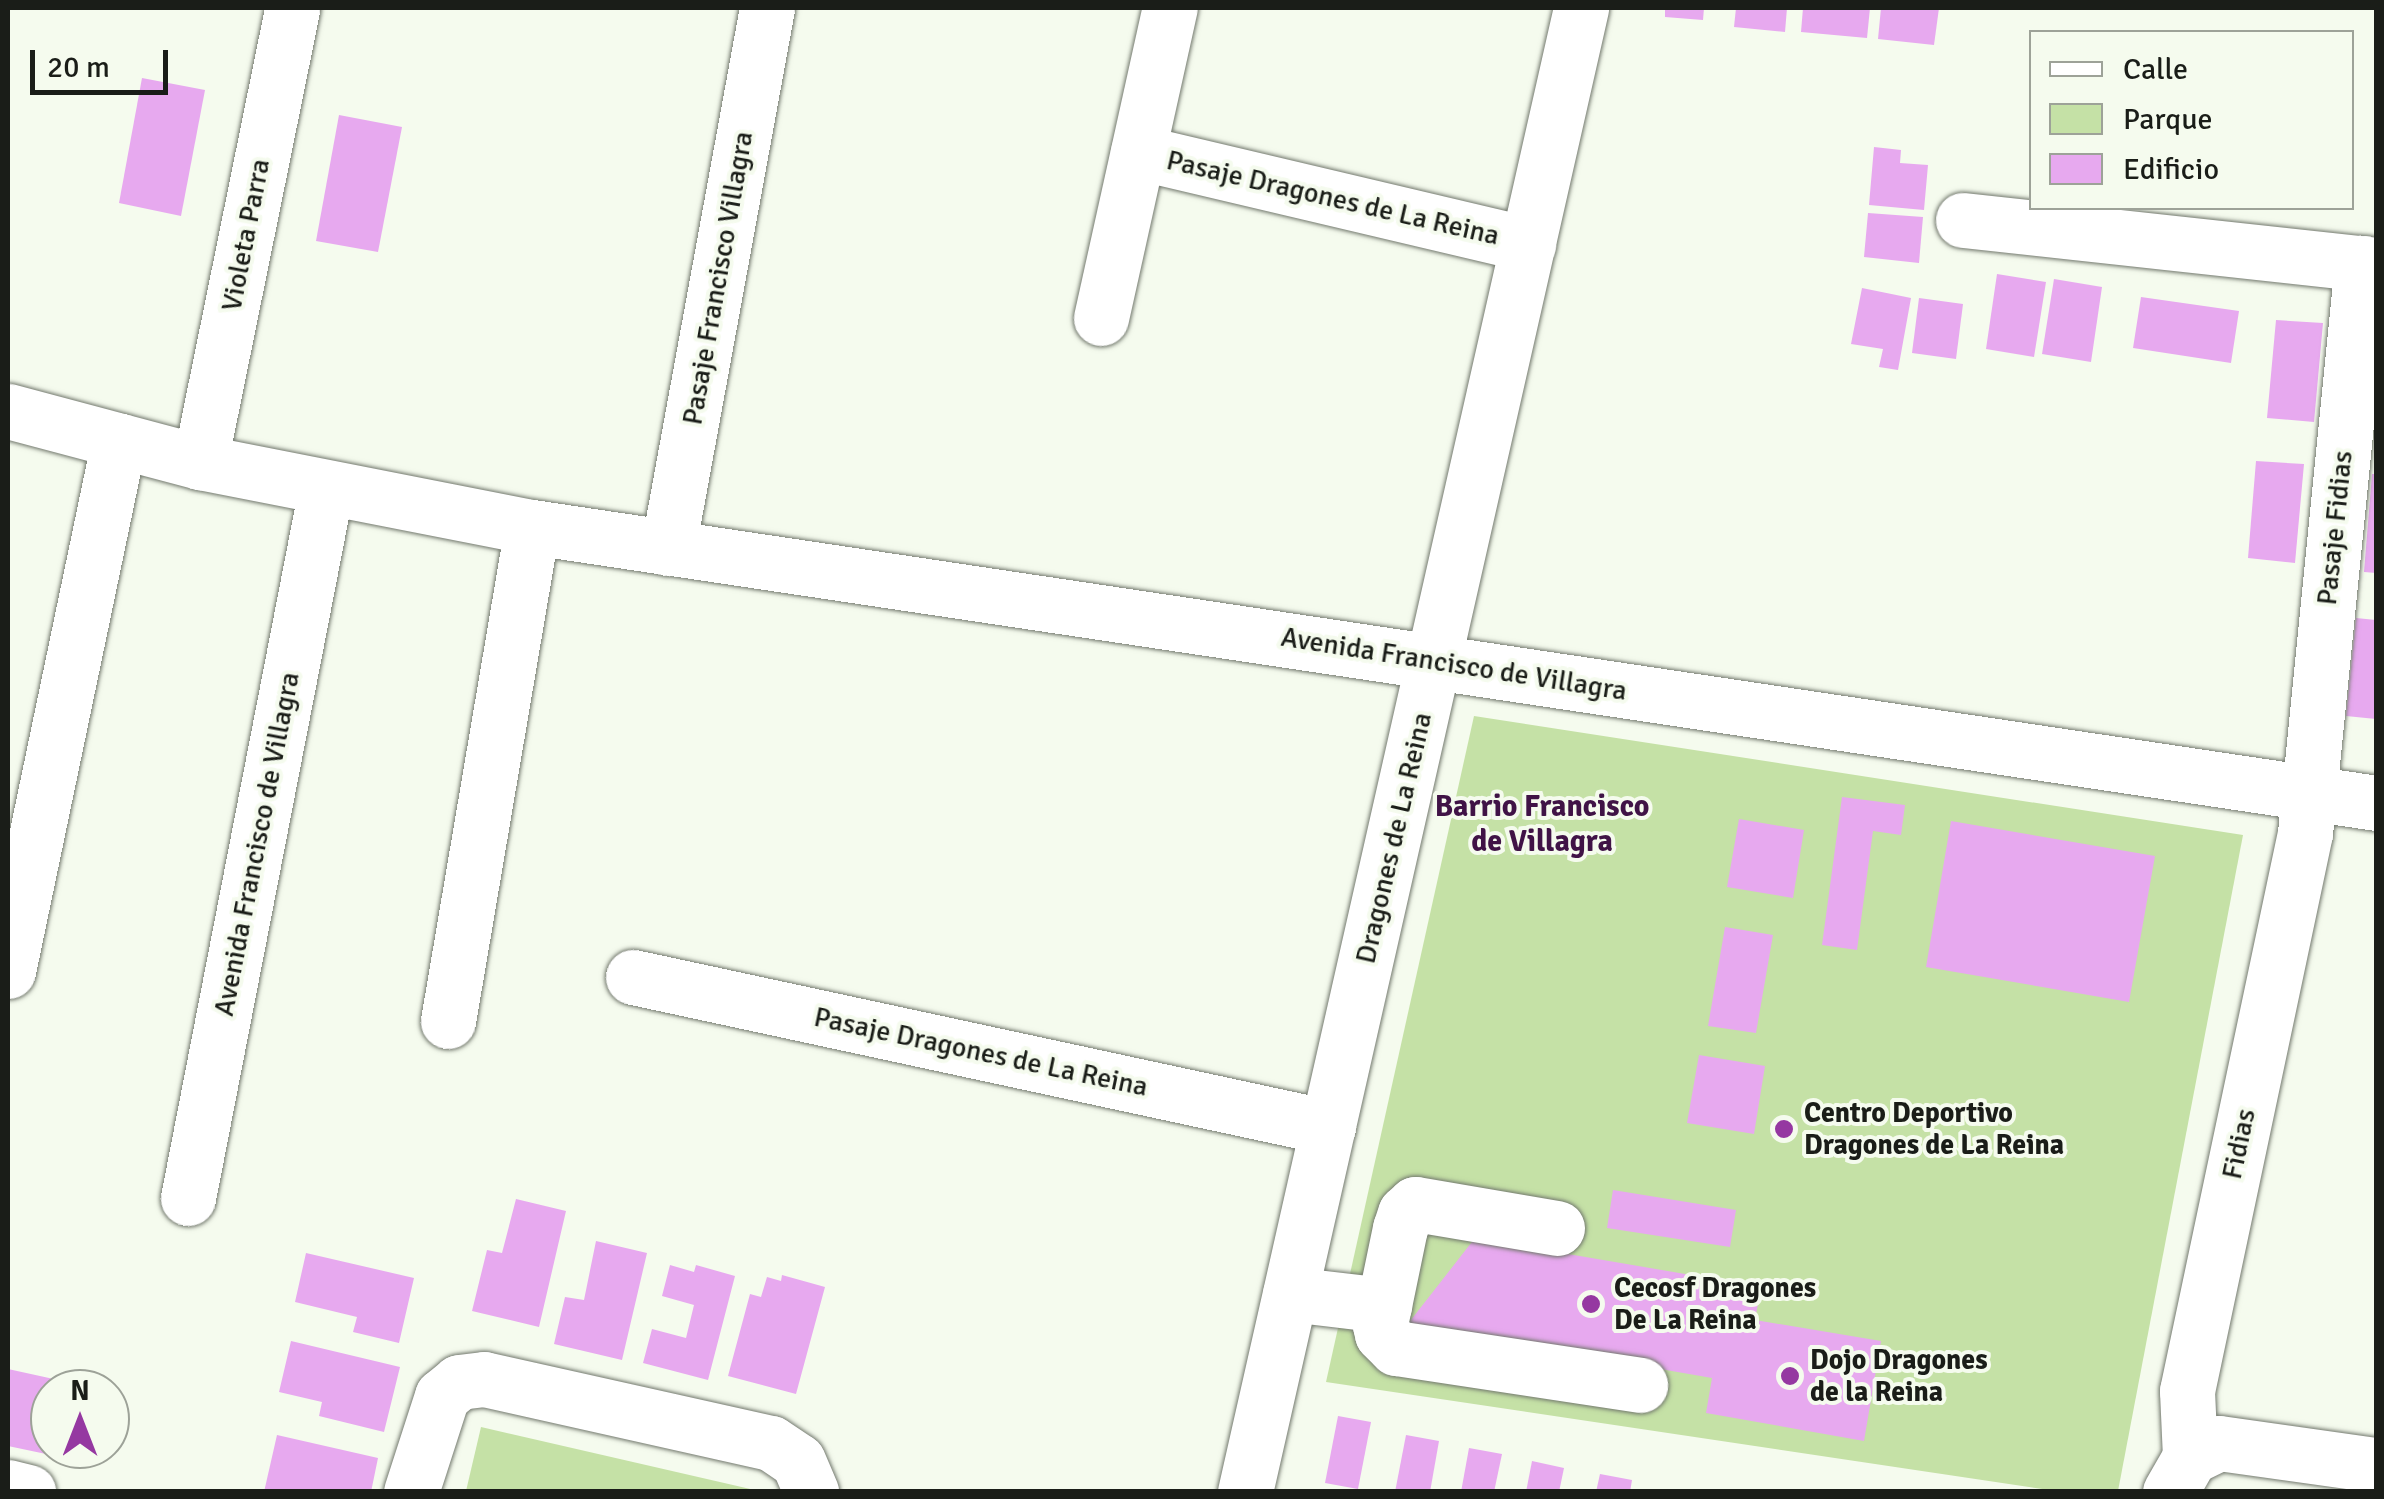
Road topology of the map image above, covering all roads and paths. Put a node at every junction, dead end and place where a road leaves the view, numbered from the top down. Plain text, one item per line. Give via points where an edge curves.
1 (292, 8) edge
2 (767, 8) edge
3 (1170, 8) edge
4 (1581, 8) edge
5 (1138, 152) junction
6 (1963, 220) dead end
7 (1528, 244) junction
8 (2369, 264) edge
9 (1101, 318) dead end
10 (8, 411) edge
11 (119, 440) junction
12 (200, 462) junction
13 (326, 490) junction
14 (532, 526) junction
15 (668, 548) junction
16 (1434, 661) junction
17 (2308, 792) junction
18 (2376, 802) edge
19 (8, 971) edge
20 (633, 977) dead end
21 (448, 1021) dead end
22 (1328, 1128) junction
23 (188, 1198) dead end
24 (1557, 1228) dead end
25 (1290, 1294) junction
26 (1384, 1305) junction
27 (1640, 1385) dead end
28 (2376, 1465) edge
29 (2180, 1474) edge
30 (8, 1487) edge
31 (28, 1492) edge
32 (411, 1492) edge
33 (811, 1492) edge
34 (1245, 1492) edge

1 - 12 street, Violeta Parra
2 - 15 street, Pasaje Francisco Villagra
3 - 5 street, Pasaje Dragones de La Reina
4 - 7 street, Dragones de La Reina
5 - 7 street, Pasaje Dragones de La Reina
5 - 9 street, Pasaje Dragones de La Reina
6 - 8 street
7 - 16 street, Dragones de La Reina
8 - 17 street, Pasaje Fidias
10 - 11 street, Avenida Francisco de Villagra
11 - 12 street, Avenida Francisco de Villagra
11 - 19 street
12 - 13 street, Avenida Francisco de Villagra
13 - 14 street, Avenida Francisco de Villagra
13 - 23 street, Avenida Francisco de Villagra
14 - 15 street, Avenida Francisco de Villagra
14 - 21 street
15 - 16 street, Avenida Francisco de Villagra
16 - 17 street, Avenida Francisco de Villagra
16 - 22 street, Dragones de La Reina
17 - 18 street, Avenida Francisco de Villagra
17 - 29 street, Fidias via 2305,833 2187,1391
20 - 22 street, Pasaje Dragones de La Reina
22 - 25 street, Dragones de La Reina
24 - 26 street via 1415,1204 1400,1228
25 - 26 street
25 - 34 street, Dragones de La Reina
26 - 27 street via 1382,1334 1396,1348
28 - 29 street via 2235,1442 2219,1443
30 - 31 street
32 - 33 street via 442,1396 459,1382 484,1379 771,1443 798,1461

